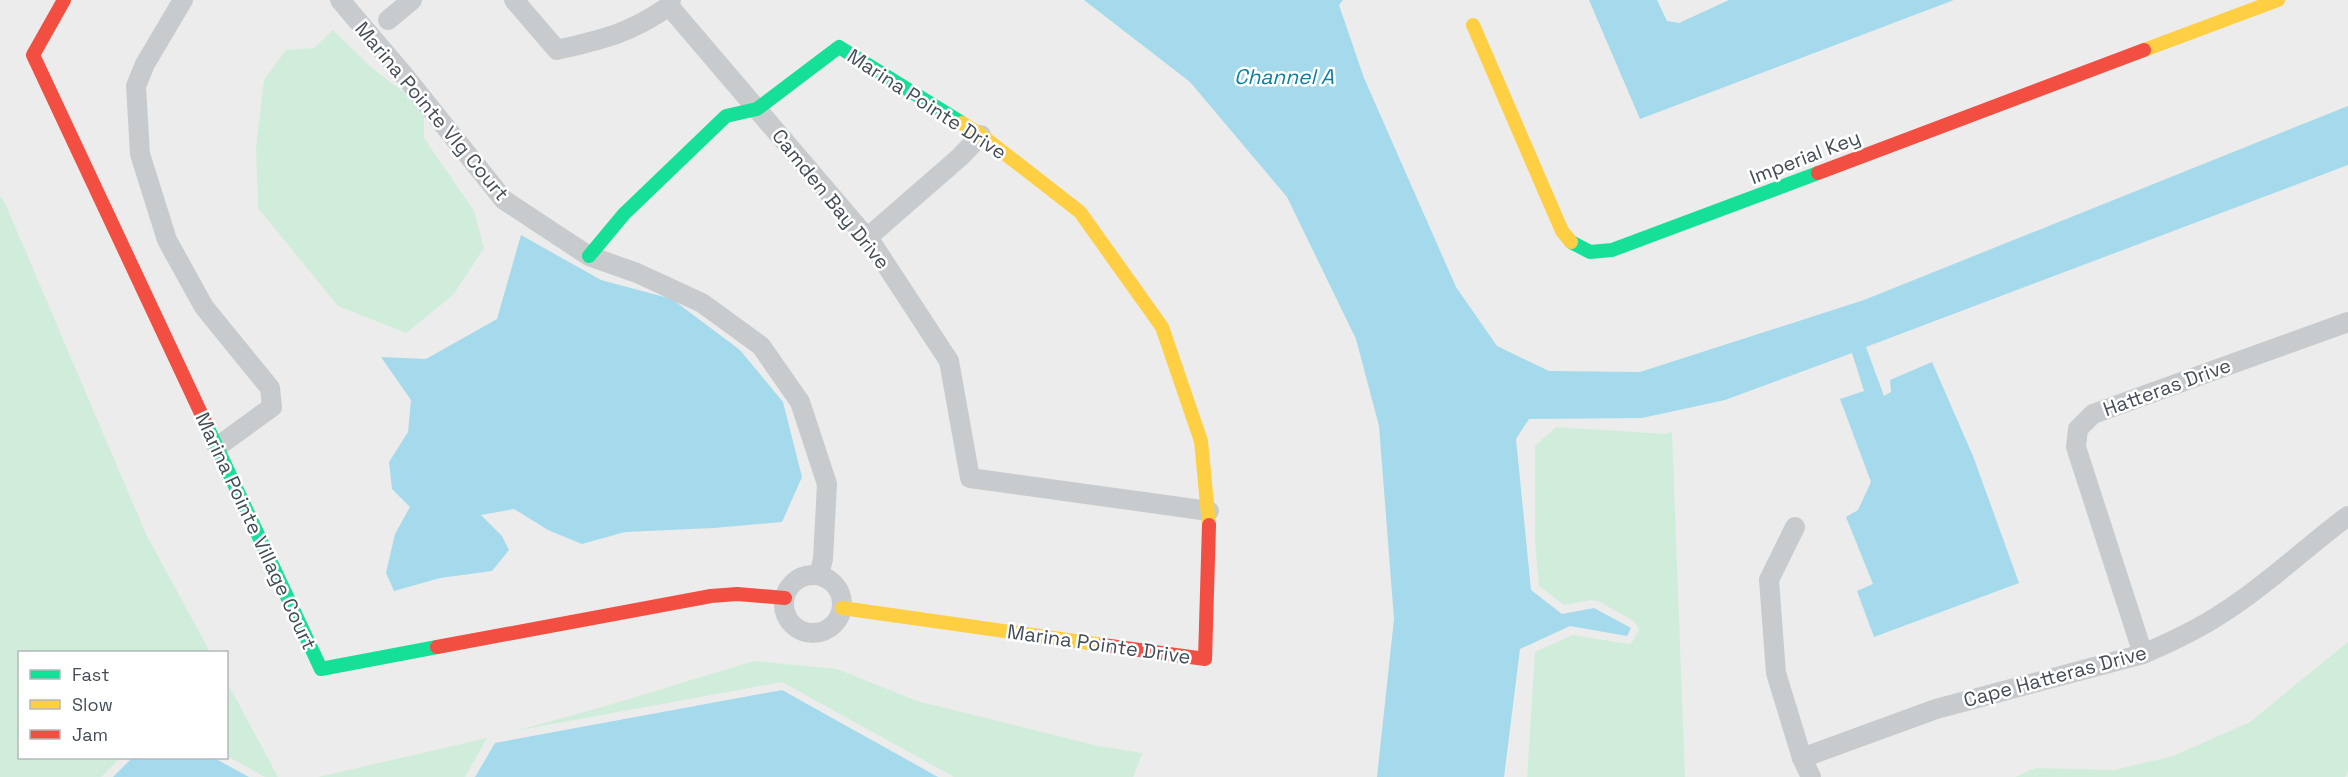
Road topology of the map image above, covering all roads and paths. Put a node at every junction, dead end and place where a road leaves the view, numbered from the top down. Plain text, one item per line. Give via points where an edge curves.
1 (64, 0) edge
2 (183, 0) edge
3 (340, 0) edge
4 (412, 0) edge
5 (514, 0) edge
6 (2278, 0) edge
7 (670, 3) edge
8 (388, 20) dead end
9 (1473, 25) dead end
10 (757, 109) junction
11 (981, 135) junction
12 (867, 238) junction
13 (589, 256) junction
14 (2348, 322) edge
15 (217, 447) junction
16 (1209, 511) junction
17 (2348, 516) edge
18 (1795, 527) dead end
19 (819, 576) junction
20 (785, 598) junction
21 (842, 608) junction
22 (2143, 654) junction
23 (1802, 758) junction
24 (1811, 777) edge

1 - 15 street, Marina Pointe Village Court via 33,55
2 - 15 street via 136,86 140,153 167,240 204,307 270,388 272,407
3 - 13 street, Marina Pointe Vlg Court via 504,200
4 - 8 street
5 - 7 street via 557,50 618,35 646,22
6 - 9 street, Imperial Key via 1596,253 1580,249 1562,231
7 - 10 street
10 - 11 street, Marina Pointe Drive via 838,47
10 - 12 street, Camden Bay Drive
10 - 13 street via 726,116 624,214
11 - 12 street
11 - 16 street, Marina Pointe Drive via 1080,212 1162,327 1201,441
12 - 16 street, Camden Bay Drive via 950,361 970,478
13 - 19 street via 702,303 761,346 800,402 827,484
14 - 22 street, Hatteras Drive via 2093,414 2078,429 2076,447
15 - 20 street, Marina Pointe Village Court via 321,669 711,596
16 - 21 street, Marina Pointe Drive via 1205,659
17 - 22 street, Cape Hatteras Drive via 2227,611
18 - 23 street via 1769,580 1776,674
19 - 20 street via 804,576 796,581
19 - 21 street via 838,587
20 - 21 street via 786,616 791,624 808,633 828,630
22 - 23 street, Cape Hatteras Drive via 1936,709
23 - 24 street

